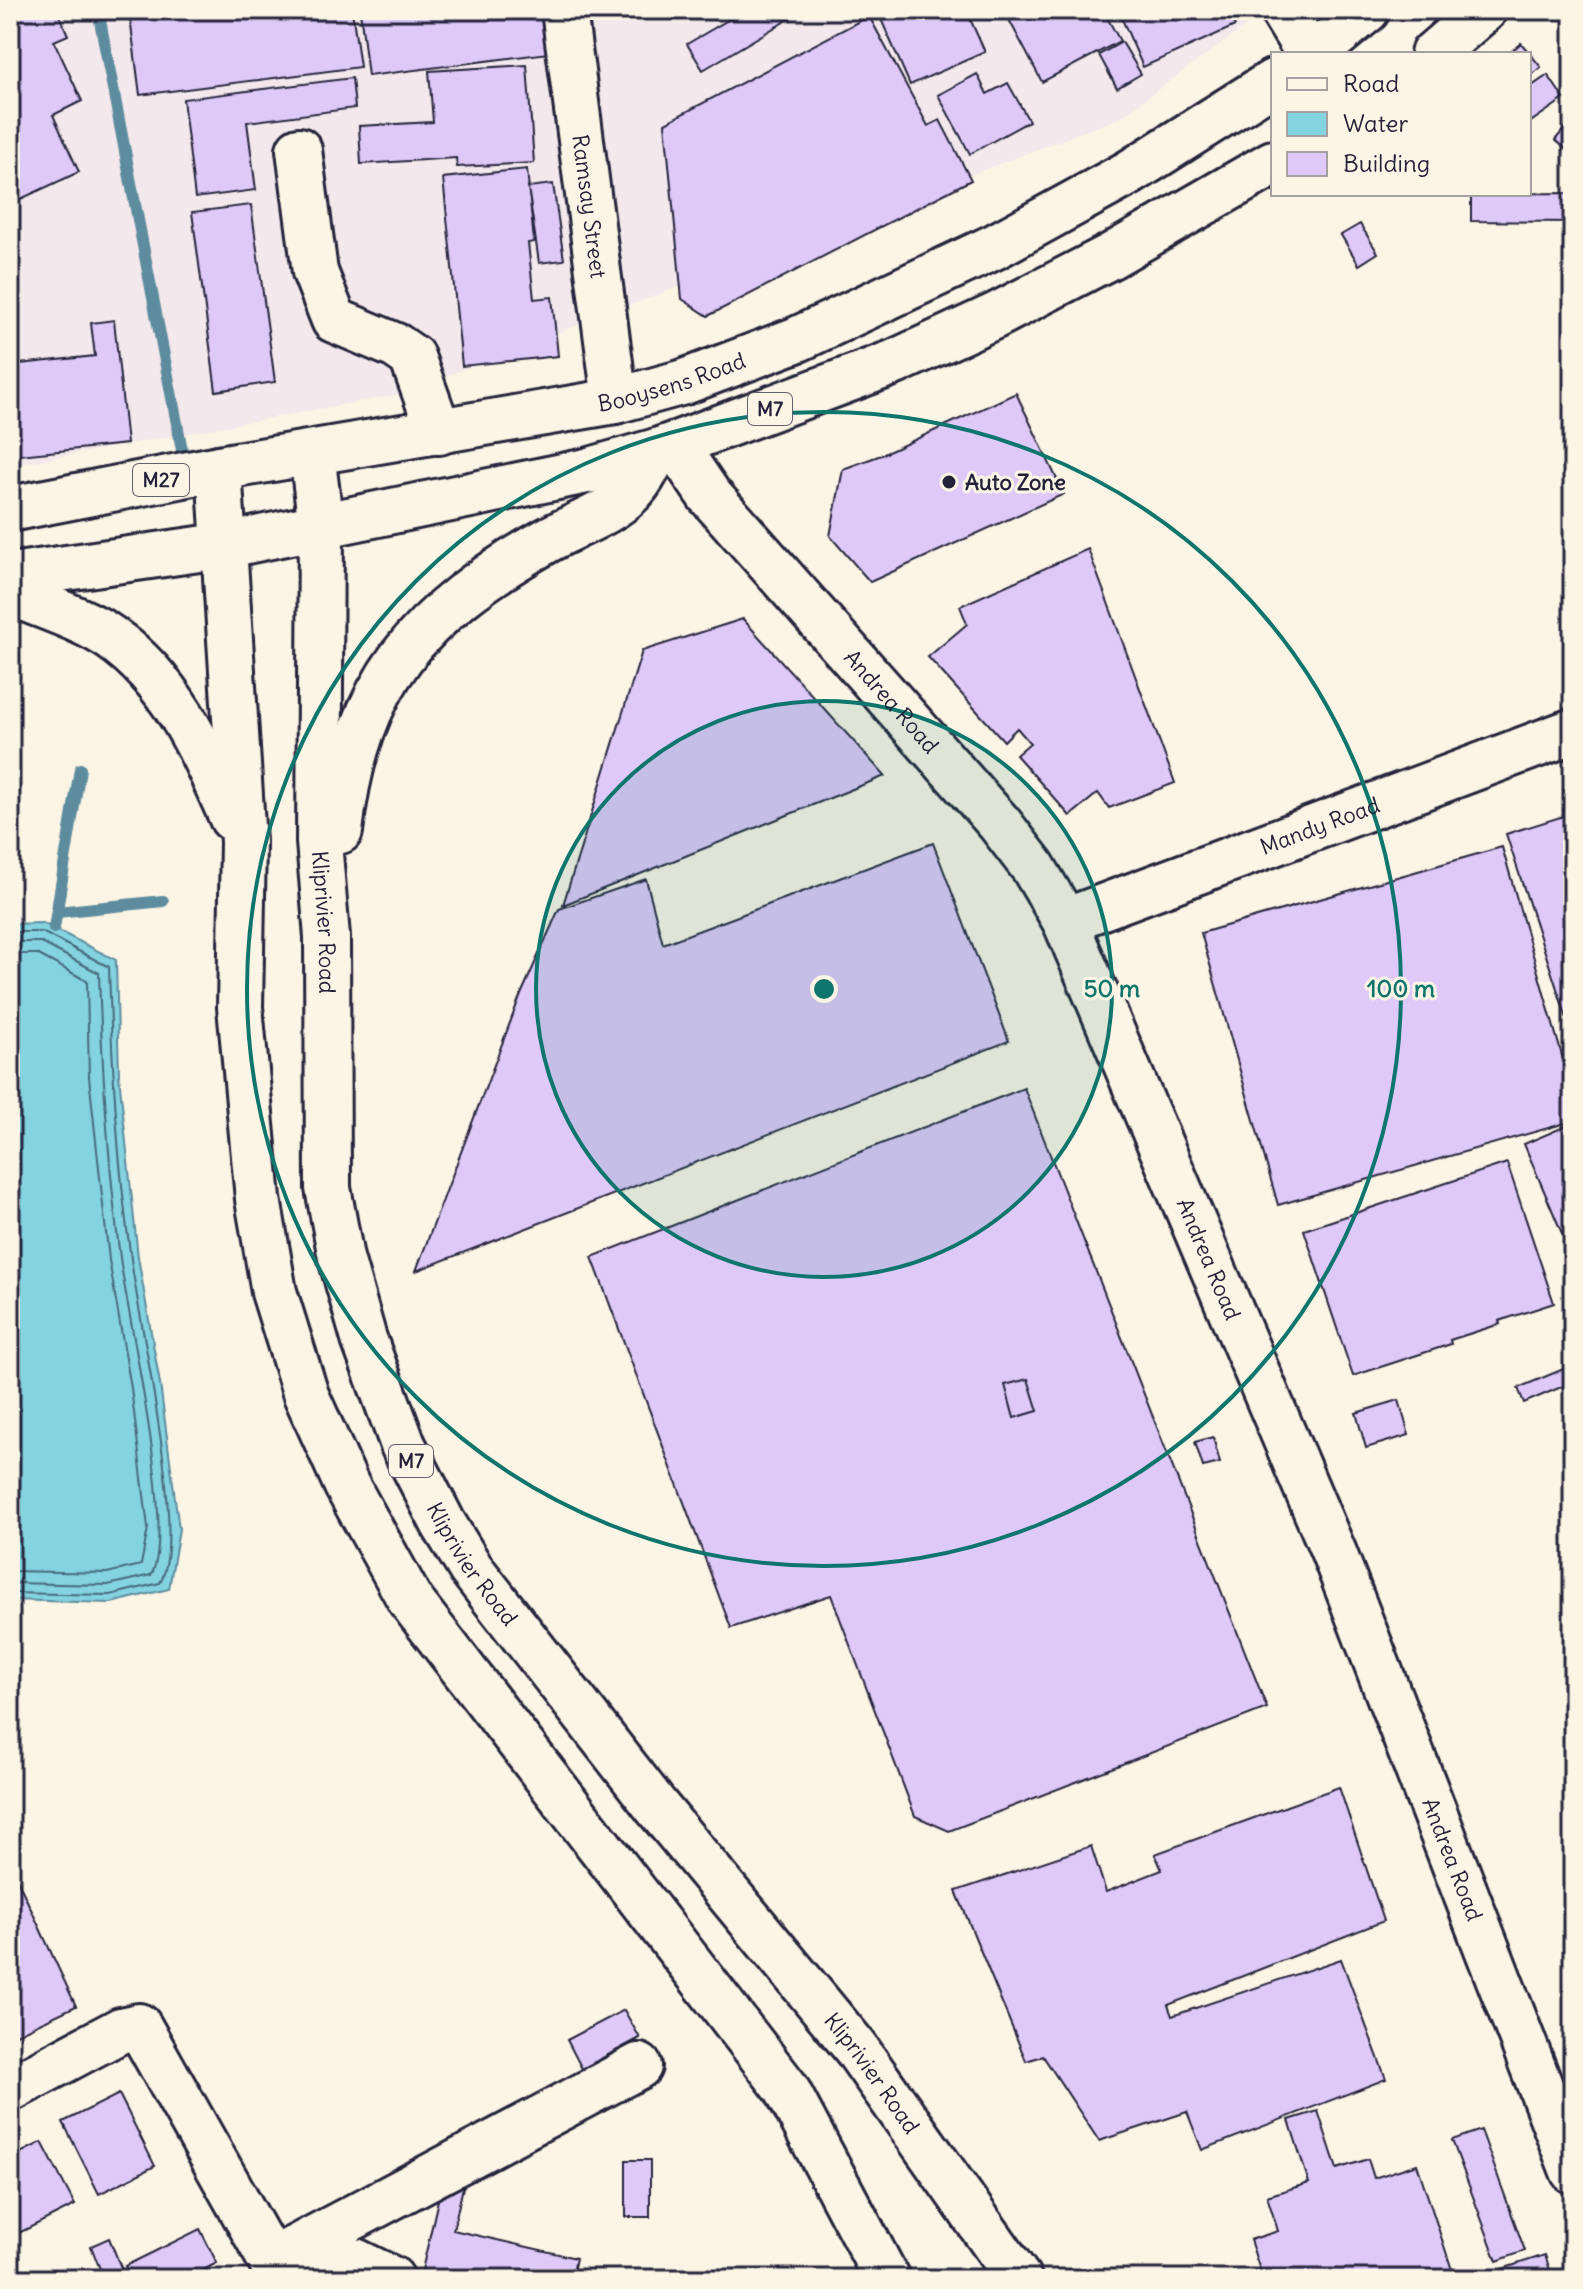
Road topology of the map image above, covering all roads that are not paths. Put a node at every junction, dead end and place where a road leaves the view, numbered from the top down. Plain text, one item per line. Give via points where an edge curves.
1 (564, 10) edge
2 (1282, 10) edge
3 (1367, 10) edge
4 (1484, 10) edge
5 (1310, 52) edge
6 (1314, 52) edge
7 (1435, 52) edge
8 (1271, 83) edge
9 (299, 150) dead end
10 (1271, 164) edge
11 (615, 401) junction
12 (439, 432) junction
13 (666, 448) junction
14 (312, 453) junction
15 (219, 468) junction
16 (10, 509) edge
17 (321, 527) junction
18 (227, 545) junction
19 (10, 576) edge
20 (10, 592) edge
21 (1573, 731) edge
22 (243, 842) junction
23 (1065, 921) junction
24 (327, 937) junction
25 (639, 2066) dead end
26 (10, 2089) edge
27 (1573, 2171) edge
28 (283, 2263) edge
29 (392, 2279) edge
30 (887, 2279) edge
31 (1019, 2279) edge

1 - 11 main road, Ramsay Street
2 - 5 main road
3 - 6 main road
4 - 7 main road
8 - 11 main road, Booysens Road / M7 via 1129,173 994,247 757,356
9 - 12 main road via 315,272 334,320 412,357
10 - 13 main road, M7 via 995,316 895,362
11 - 12 main road, Booysens Road / M7
12 - 14 main road, Booysens Road / M7
13 - 17 main road, M7 via 587,471
13 - 23 main road, Andrea Road via 1000,824
13 - 24 main road via 624,498 482,580 406,647 364,721 347,777
14 - 15 main road, Booysens Road / M27
14 - 17 main road, Kliprivier Road / M7
15 - 16 main road, Booysens Road / M27
15 - 18 main road
17 - 18 main road, M7
17 - 24 main road, Kliprivier Road / M7 via 319,842
18 - 19 main road
18 - 22 main road
20 - 22 main road via 110,637 168,691 203,752
21 - 23 main road, Mandy Road
22 - 30 main road via 240,1007 258,1199 279,1307 306,1395 341,1473 410,1600 786,2088
23 - 27 main road, Andrea Road via 1334,1553
24 - 31 main road, Kliprivier Road / M7 via 328,1188 341,1258 403,1445 443,1523 471,1569 549,1671 855,2047
25 - 28 main road
26 - 28 main road via 135,2024
28 - 29 main road via 355,2261

